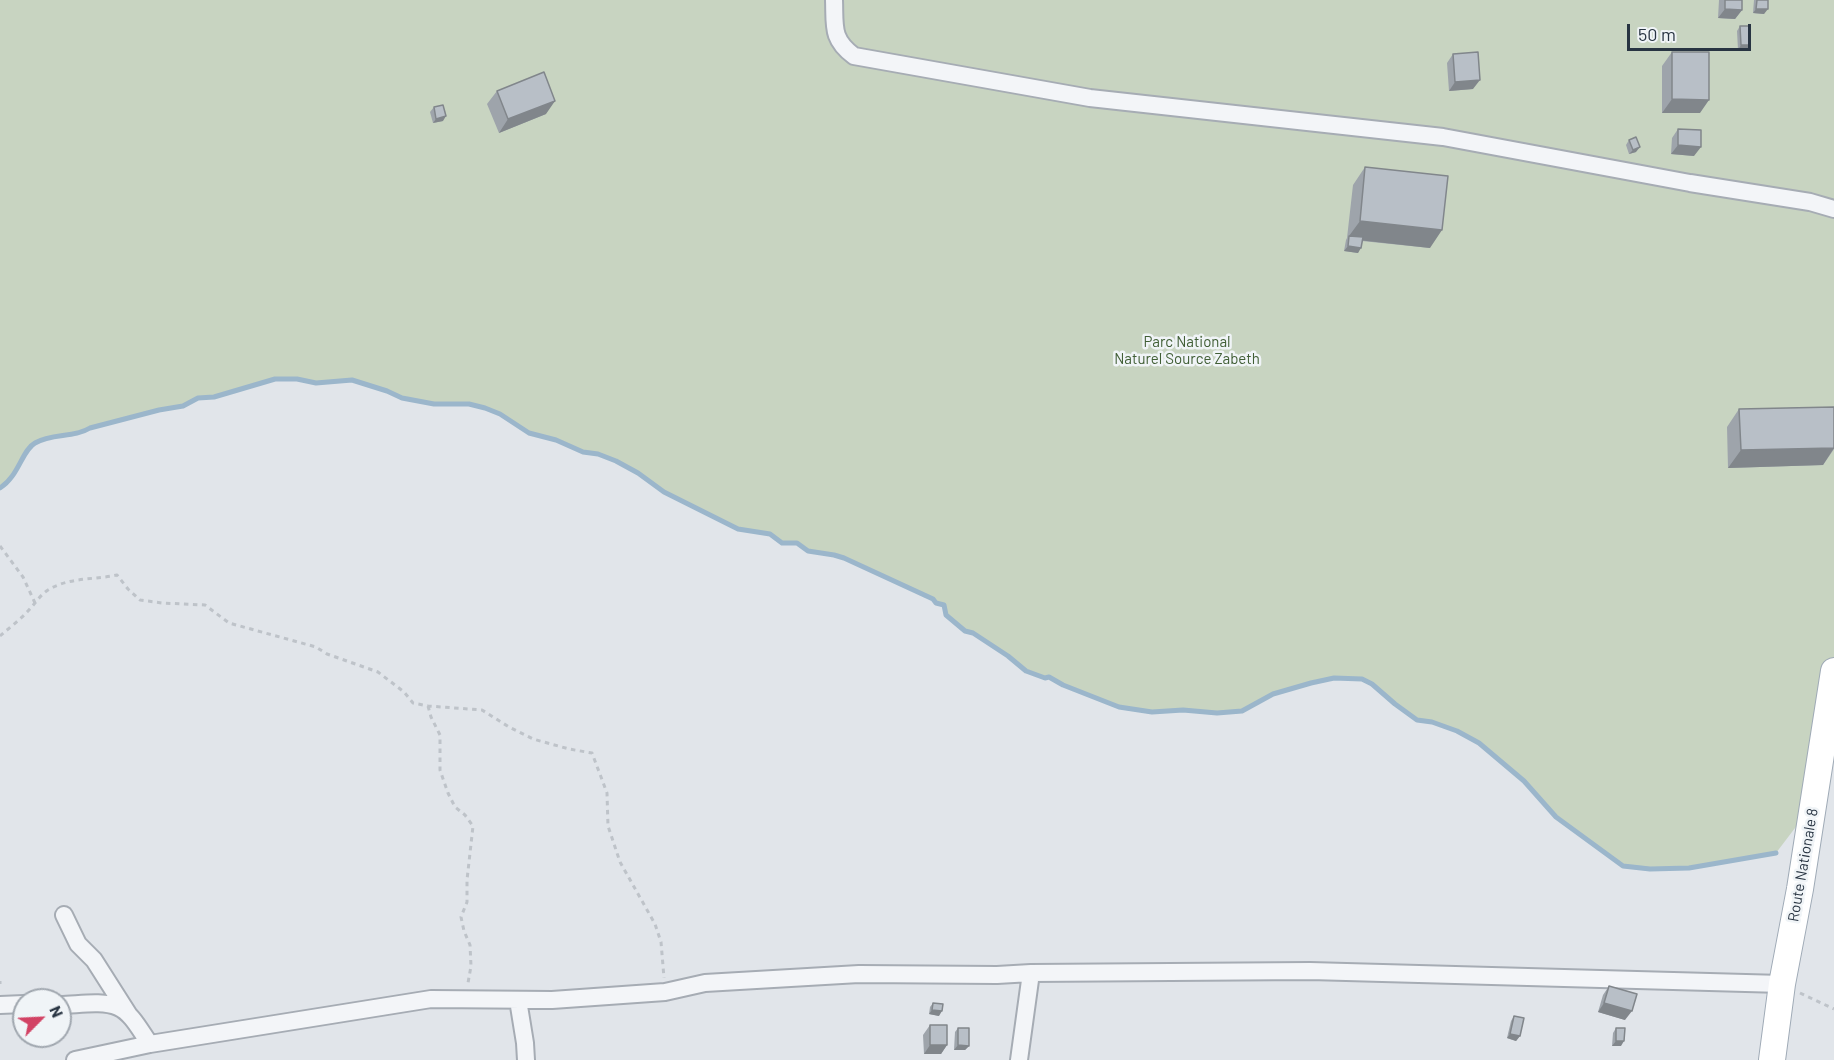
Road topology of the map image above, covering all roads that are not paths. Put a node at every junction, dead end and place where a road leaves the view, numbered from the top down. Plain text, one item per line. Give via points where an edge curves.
1 (834, 0) edge
2 (1834, 209) edge
3 (1834, 671) edge
4 (64, 915) dead end
5 (1031, 973) junction
6 (1782, 984) junction
7 (518, 1000) junction
8 (72, 1005) edge
9 (129, 1015) junction
10 (150, 1044) junction
11 (120, 1055) edge
12 (75, 1060) edge
13 (526, 1060) edge
14 (1019, 1060) edge
15 (1772, 1060) edge

1 - 2 street via 840,45 854,56 1090,98 1443,136
3 - 6 main road, Route Nationale 8
4 - 9 street via 78,944 94,960
5 - 6 street via 1310,970
5 - 7 street via 847,975 705,983 664,992
5 - 14 street
6 - 15 main road, Route Nationale 8
7 - 10 street via 430,999
7 - 13 street
8 - 9 street via 108,1004
9 - 10 street
10 - 11 street
11 - 12 street

